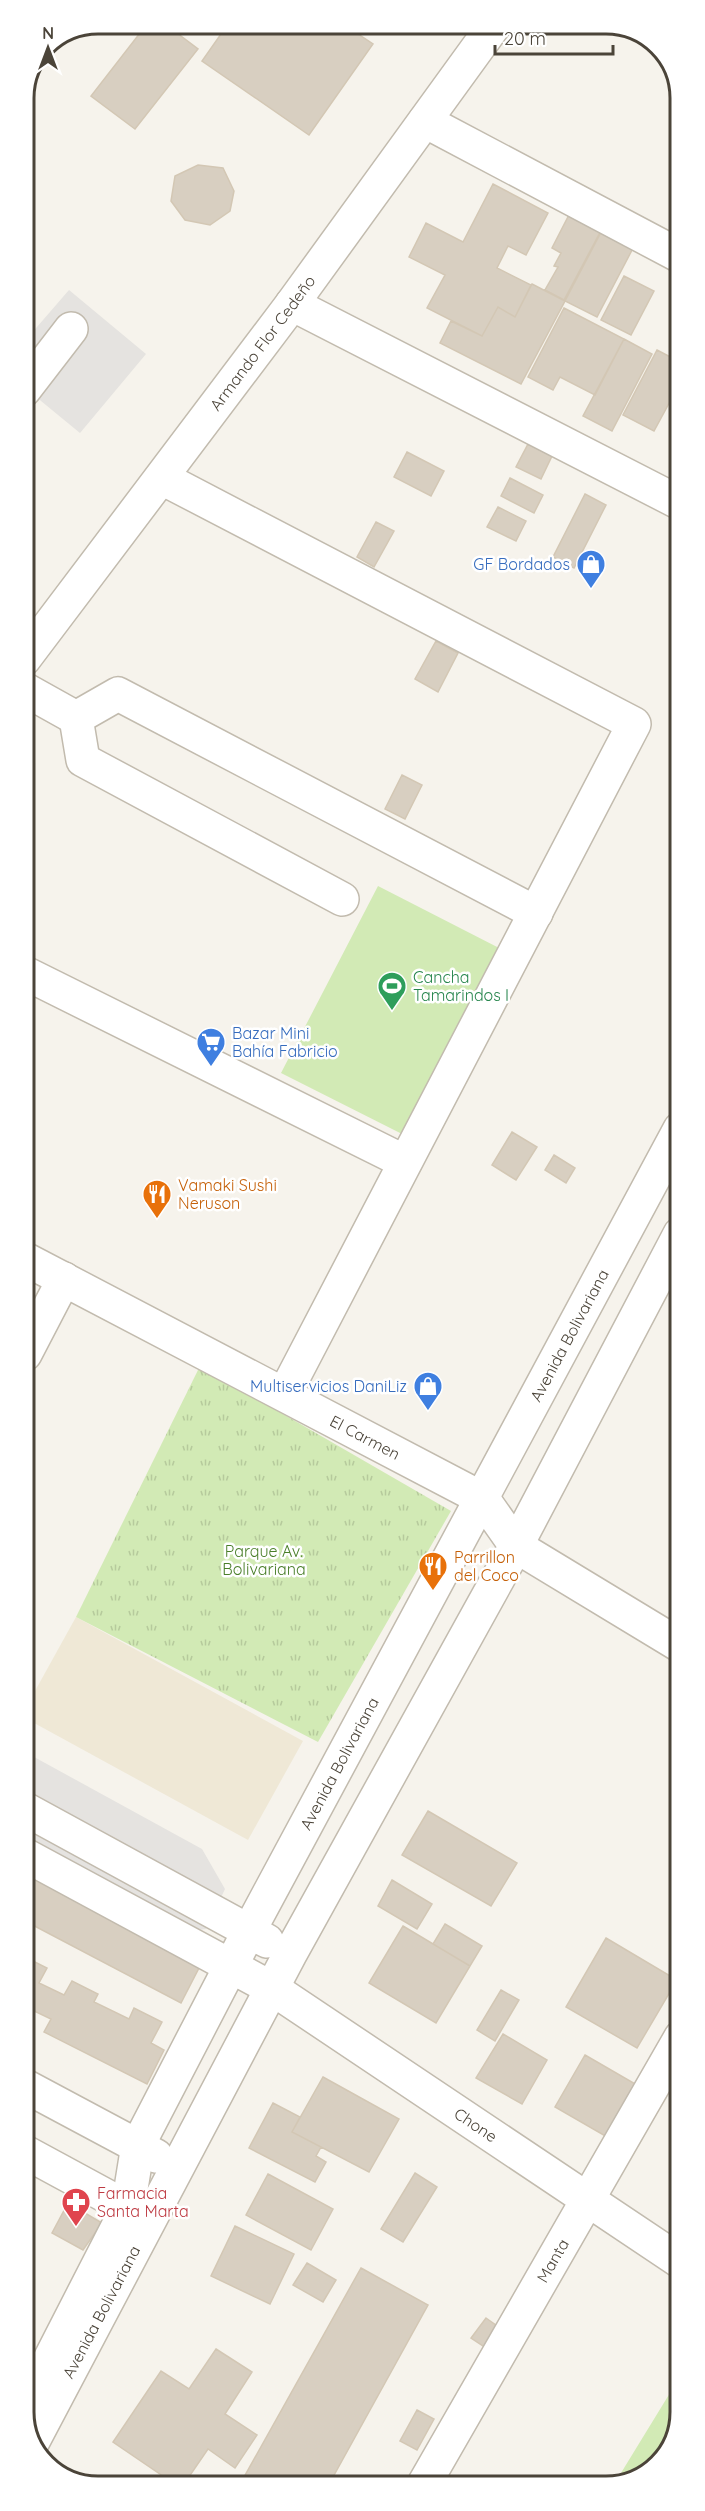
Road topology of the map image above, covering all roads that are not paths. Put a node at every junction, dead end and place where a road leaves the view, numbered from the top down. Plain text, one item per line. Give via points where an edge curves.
1 (487, 35) edge
2 (425, 122) junction
3 (670, 251) edge
4 (292, 304) junction
5 (71, 329) dead end
6 (34, 377) edge
7 (162, 478) junction
8 (670, 498) edge
9 (34, 645) edge
10 (34, 695) edge
11 (76, 718) junction
12 (342, 899) dead end
13 (536, 913) junction
14 (34, 978) edge
15 (670, 1148) edge
16 (405, 1162) junction
17 (670, 1253) edge
18 (34, 1264) edge
19 (64, 1279) junction
20 (34, 1337) edge
21 (285, 1393) junction
22 (483, 1498) junction
23 (516, 1546) junction
24 (670, 1639) edge
25 (34, 1814) edge
26 (34, 1860) edge
27 (249, 1931) junction
28 (290, 1954) junction
29 (232, 1967) junction
30 (273, 1989) junction
31 (670, 2056) edge
32 (34, 2091) edge
33 (138, 2145) junction
34 (34, 2157) edge
35 (178, 2169) junction
36 (589, 2200) junction
37 (139, 2214) junction
38 (670, 2255) edge
39 (34, 2394) edge
40 (38, 2431) edge
41 (429, 2476) edge

1 - 2 street, Armando Flor Cedeño
2 - 3 street
2 - 4 street, Armando Flor Cedeño
4 - 7 street, Armando Flor Cedeño
4 - 8 street
5 - 6 street
7 - 9 street, Armando Flor Cedeño
7 - 13 street via 634,724
10 - 11 street
11 - 12 street via 83,760
11 - 13 street via 118,694
13 - 16 street
14 - 16 street
15 - 22 street, Avenida Bolivariana
16 - 21 street
17 - 23 street, Avenida Bolivariana
18 - 19 street, El Carmen
19 - 20 street
19 - 21 street, El Carmen
21 - 22 street, El Carmen
22 - 23 street, El Carmen
22 - 27 street, Avenida Bolivariana
23 - 24 street, El Carmen
23 - 28 street, Avenida Bolivariana
25 - 27 street
26 - 29 street, Chone
27 - 28 street
27 - 29 street, Avenida Bolivariana
28 - 30 street, Avenida Bolivariana
29 - 30 street, Chone
29 - 33 street, Avenida Bolivariana
30 - 35 street, Avenida Bolivariana
30 - 36 street, Chone
31 - 36 street, Manta
32 - 33 street
33 - 35 street
33 - 37 street, Avenida Bolivariana
34 - 37 street
35 - 37 street, Avenida Bolivariana
36 - 38 street, Chone
36 - 41 street, Manta
37 - 39 street, Avenida Bolivariana
37 - 40 street, Avenida Bolivariana

